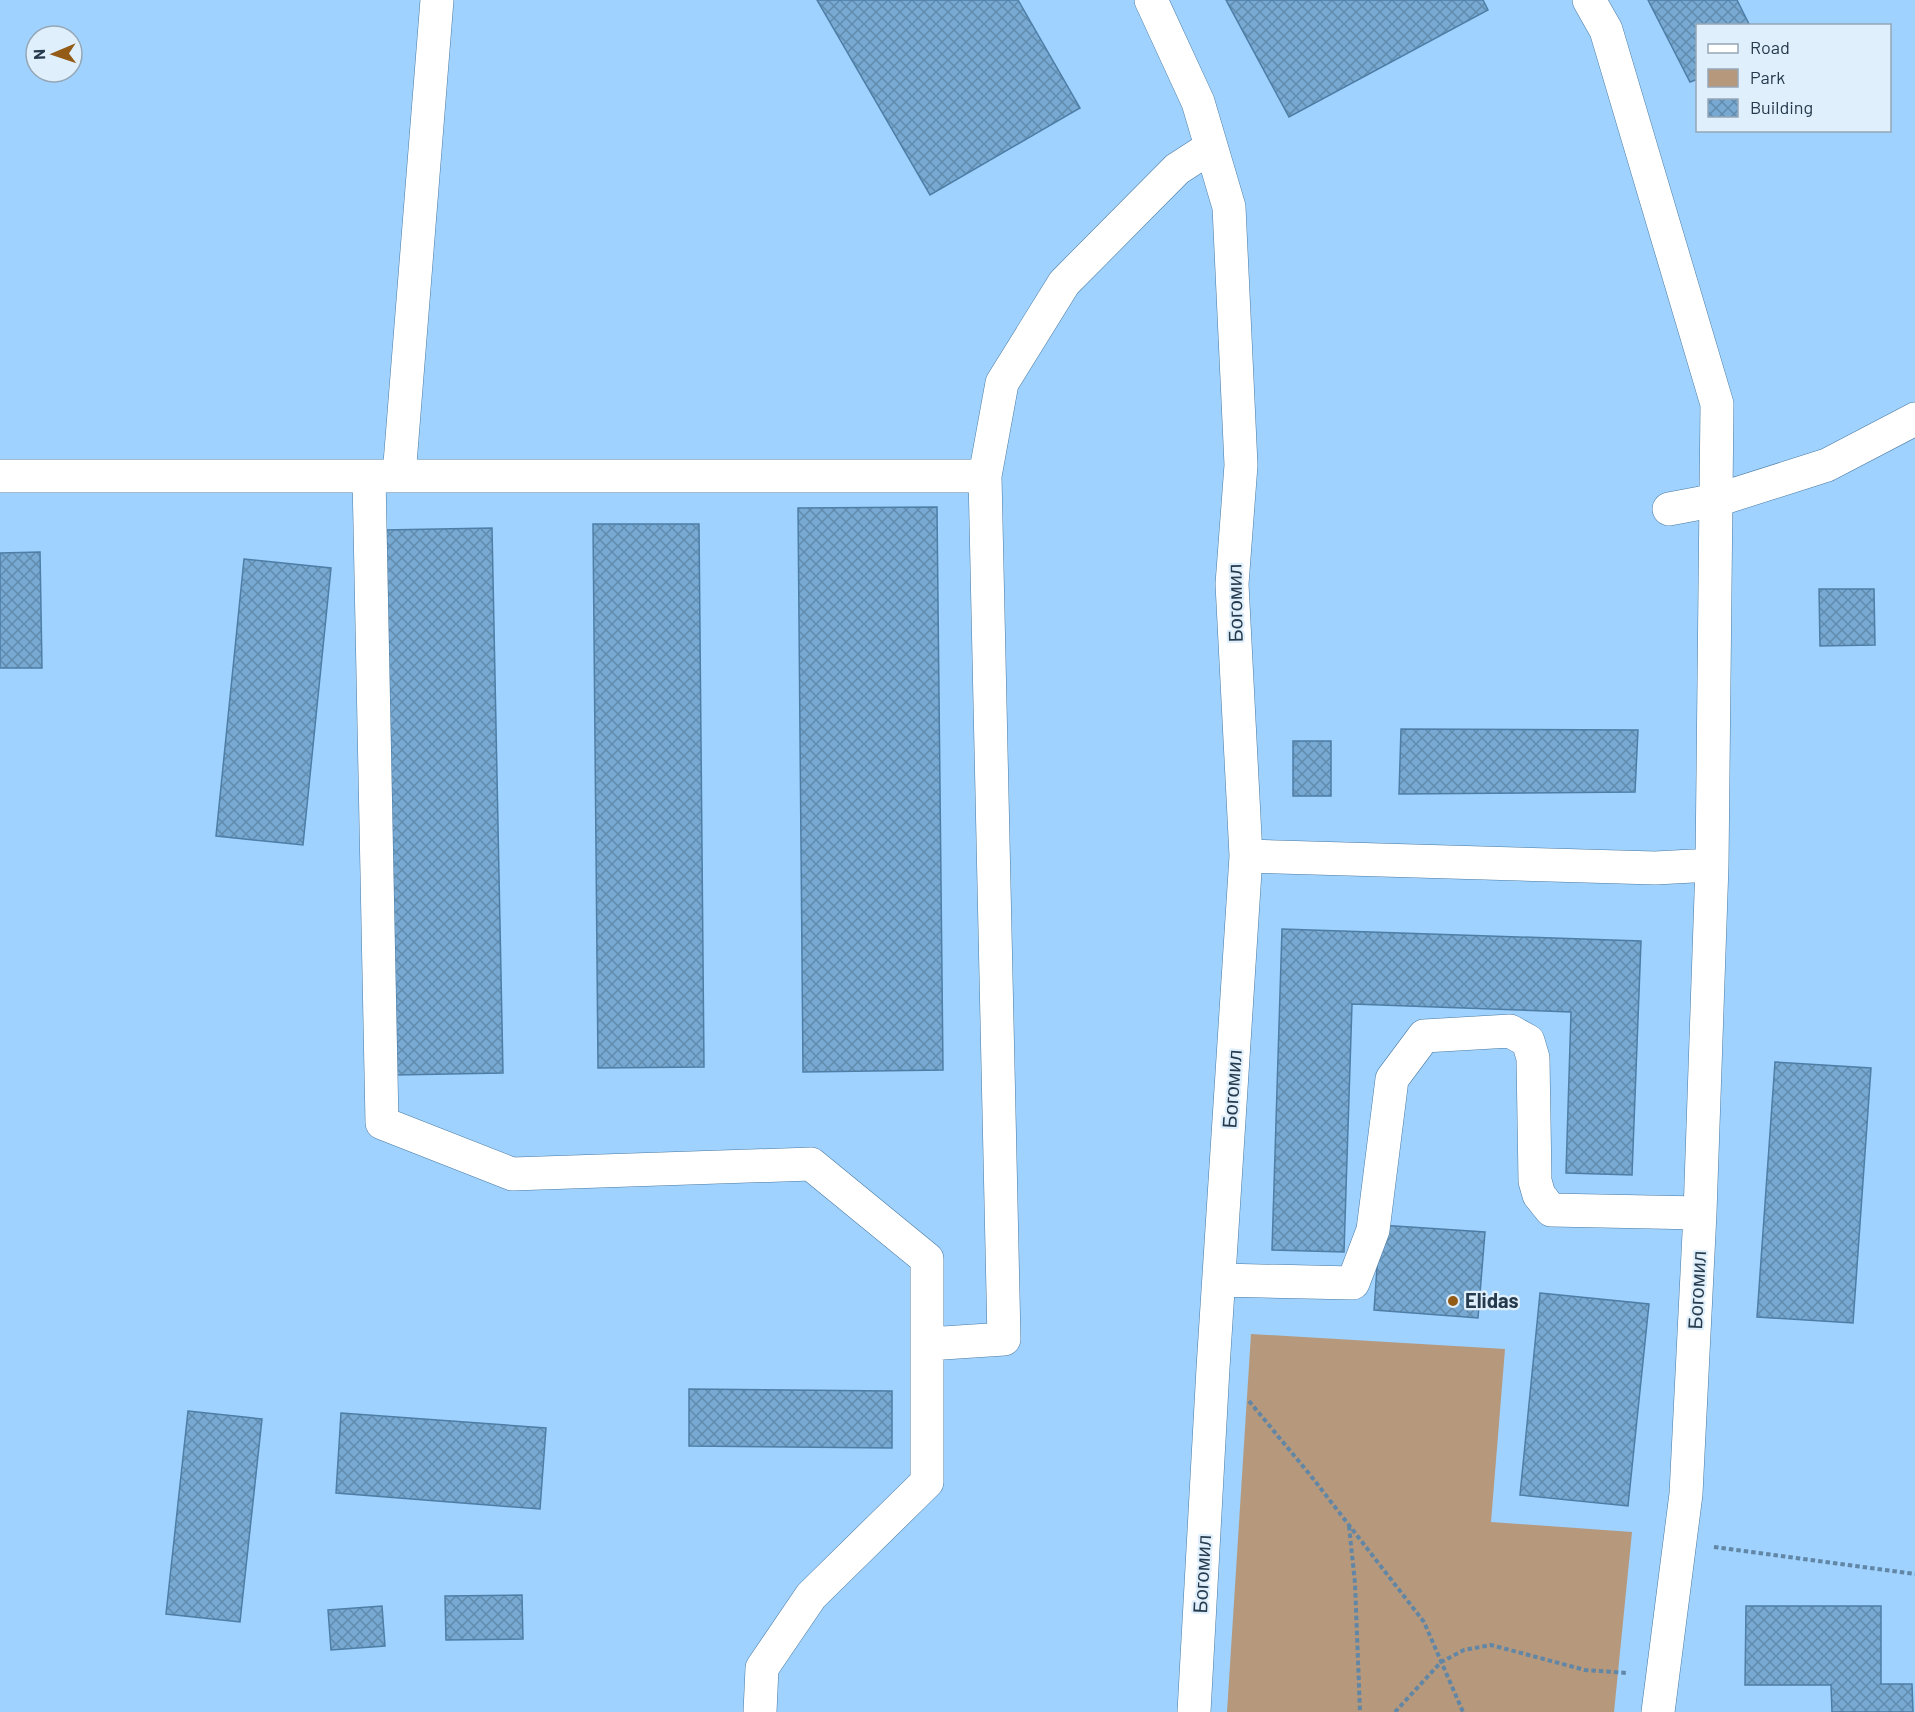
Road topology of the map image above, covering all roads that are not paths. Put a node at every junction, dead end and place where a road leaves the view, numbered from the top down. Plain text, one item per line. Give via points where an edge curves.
1 (437, 0) edge
2 (1151, 0) edge
3 (1589, 0) edge
4 (1211, 147) junction
5 (1915, 419) edge
6 (0, 476) edge
7 (384, 476) junction
8 (986, 476) junction
9 (1717, 500) junction
10 (1669, 509) dead end
11 (1246, 855) junction
12 (1712, 866) junction
13 (1700, 1213) junction
14 (1220, 1280) junction
15 (928, 1344) junction
16 (760, 1712) edge
17 (1194, 1712) edge
18 (1658, 1712) edge

1 - 7 street
2 - 4 street, Богомил via 1197,102
3 - 9 street, Богомил via 1606,30 1717,404
4 - 8 street via 1177,168 1064,283 1002,383
4 - 11 street, Богомил via 1229,207 1241,465 1232,584
5 - 9 street via 1827,465
6 - 7 street
7 - 8 street
7 - 15 street via 382,1123 512,1174 811,1164 927,1259
8 - 15 street via 1004,1340
9 - 10 street
9 - 12 street, Богомил
11 - 12 street via 1655,868
11 - 14 street, Богомил
12 - 13 street, Богомил
13 - 14 street via 1551,1210 1539,1195 1534,1180 1533,1058 1528,1041 1510,1031 1424,1036 1392,1079 1373,1230 1353,1283
13 - 18 street, Богомил via 1686,1494
14 - 17 street, Богомил
15 - 16 street via 927,1482 811,1596 762,1668

